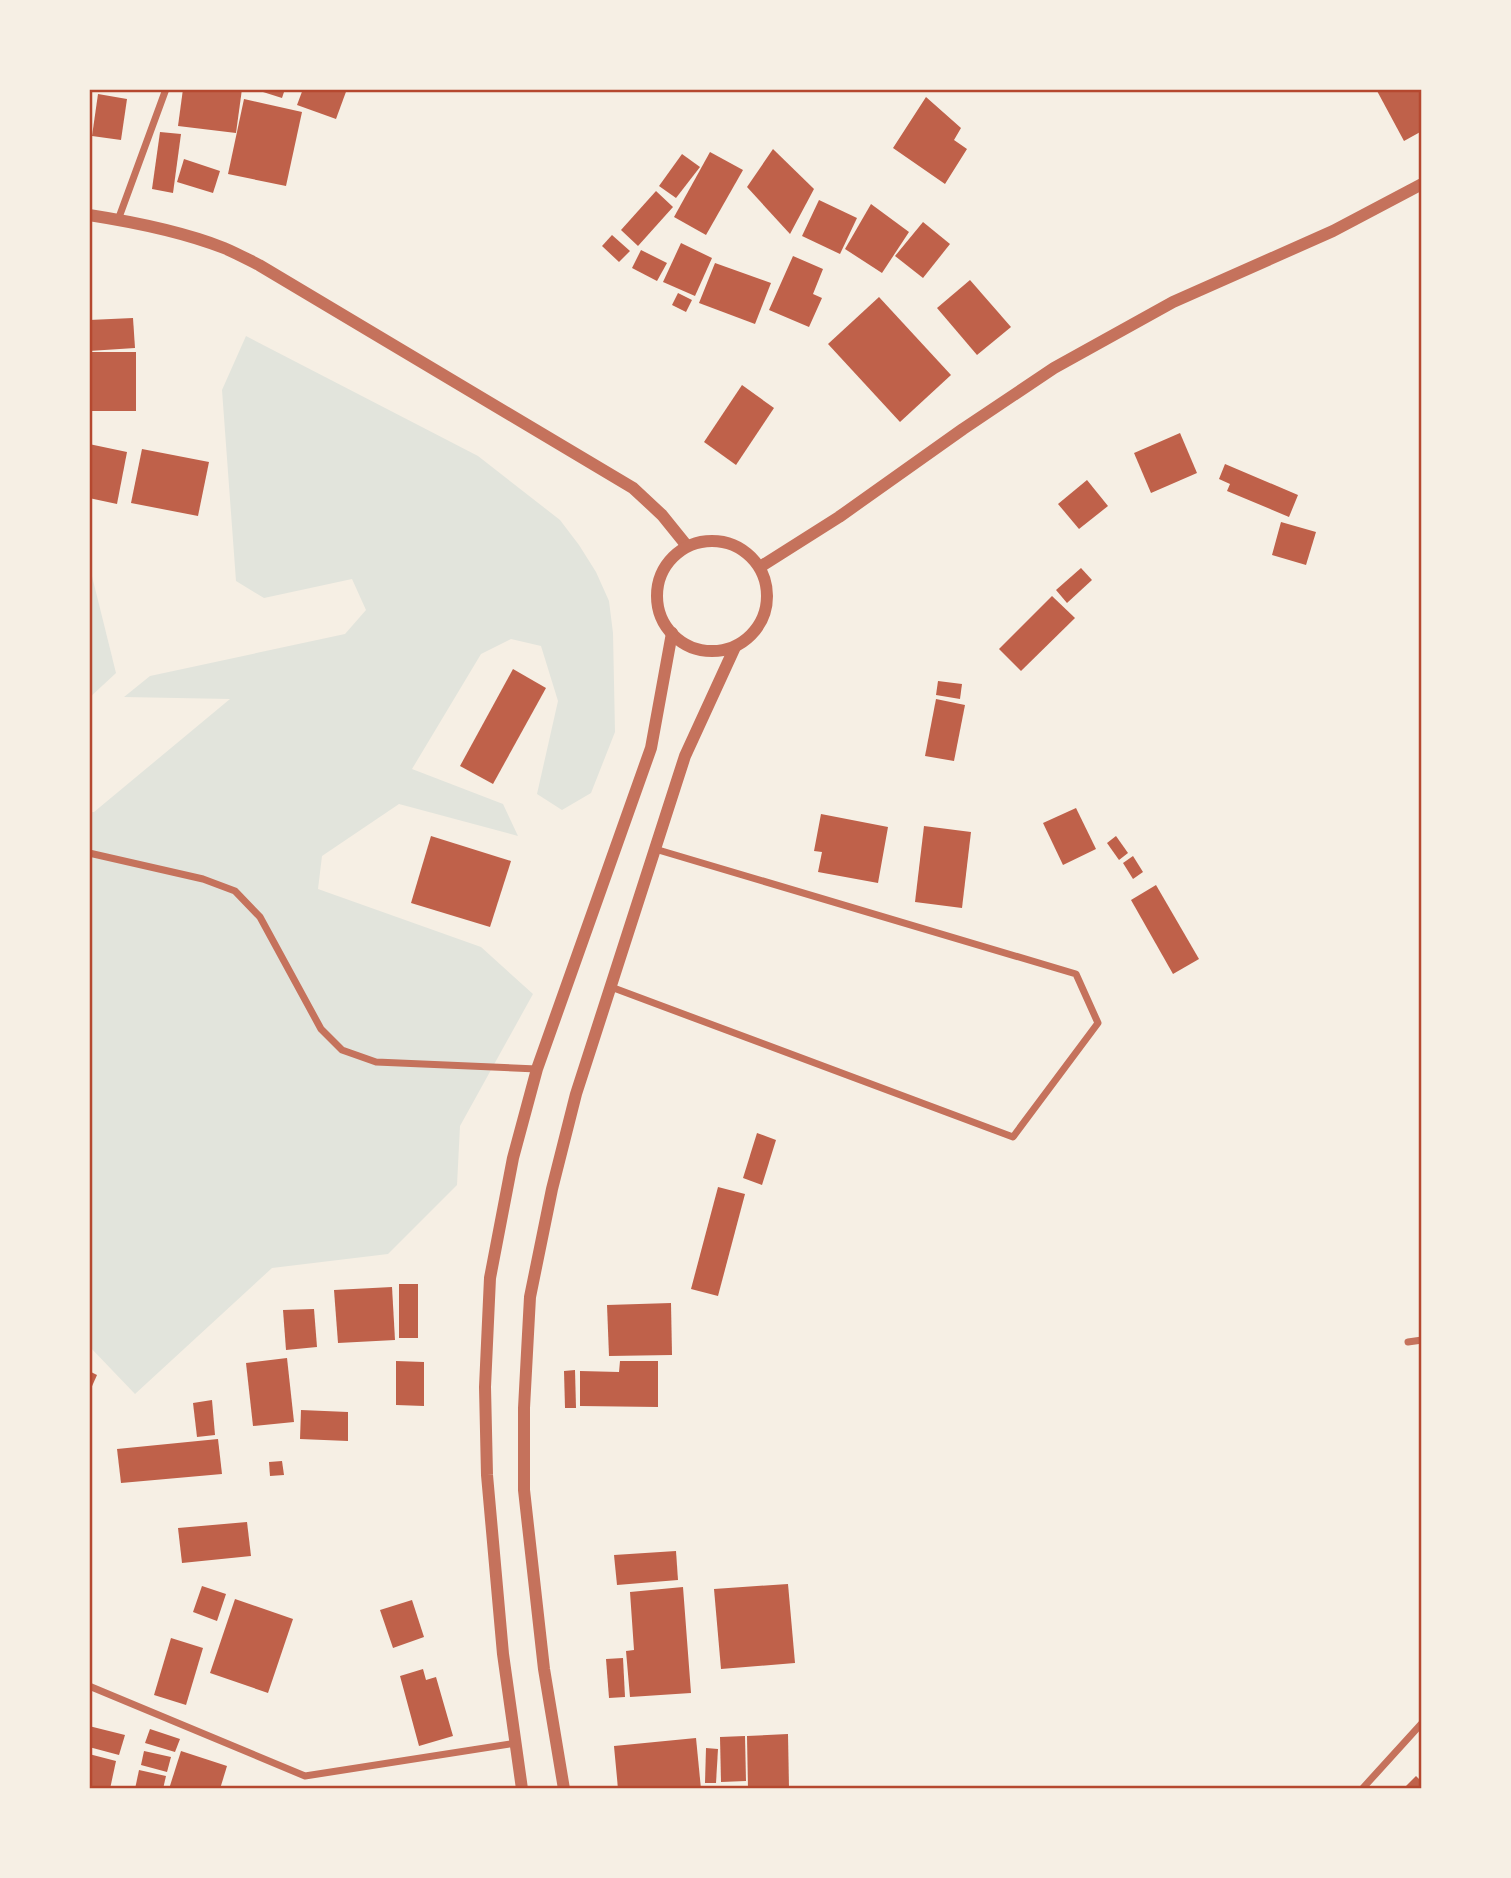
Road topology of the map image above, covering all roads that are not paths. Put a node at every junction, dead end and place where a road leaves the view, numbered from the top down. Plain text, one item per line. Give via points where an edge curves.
1 (166, 89) edge
2 (1422, 184) edge
3 (89, 215) edge
4 (118, 220) junction
5 (687, 546) junction
6 (760, 567) junction
7 (672, 633) junction
8 (735, 647) junction
9 (655, 849) junction
10 (89, 853) edge
11 (611, 986) junction
12 (537, 1069) junction
13 (1422, 1340) edge
14 (1408, 1342) dead end
15 (89, 1686) edge
16 (1422, 1723) edge
17 (516, 1744) junction
18 (522, 1789) edge
19 (564, 1789) edge
20 (1362, 1789) edge

1 - 4 street
2 - 6 street via 1333,231 1173,302 1054,368
3 - 4 street
4 - 5 street via 195,238 259,265 633,488
5 - 6 street via 720,541 749,554
5 - 7 street via 663,569 657,586 662,619
6 - 8 street via 768,602 752,635
7 - 8 street via 702,650
7 - 12 street via 651,748
8 - 9 street via 685,756
9 - 11 street
9 - 11 street via 1076,974 1097,1023 1013,1137
10 - 12 street via 236,891 260,917 321,1029 342,1050 376,1062
11 - 19 street via 576,1094 530,1297 524,1490 544,1668
12 - 17 street via 513,1158 490,1278 485,1387 491,1527
13 - 14 street
15 - 17 street via 305,1776
16 - 20 street
17 - 18 street

